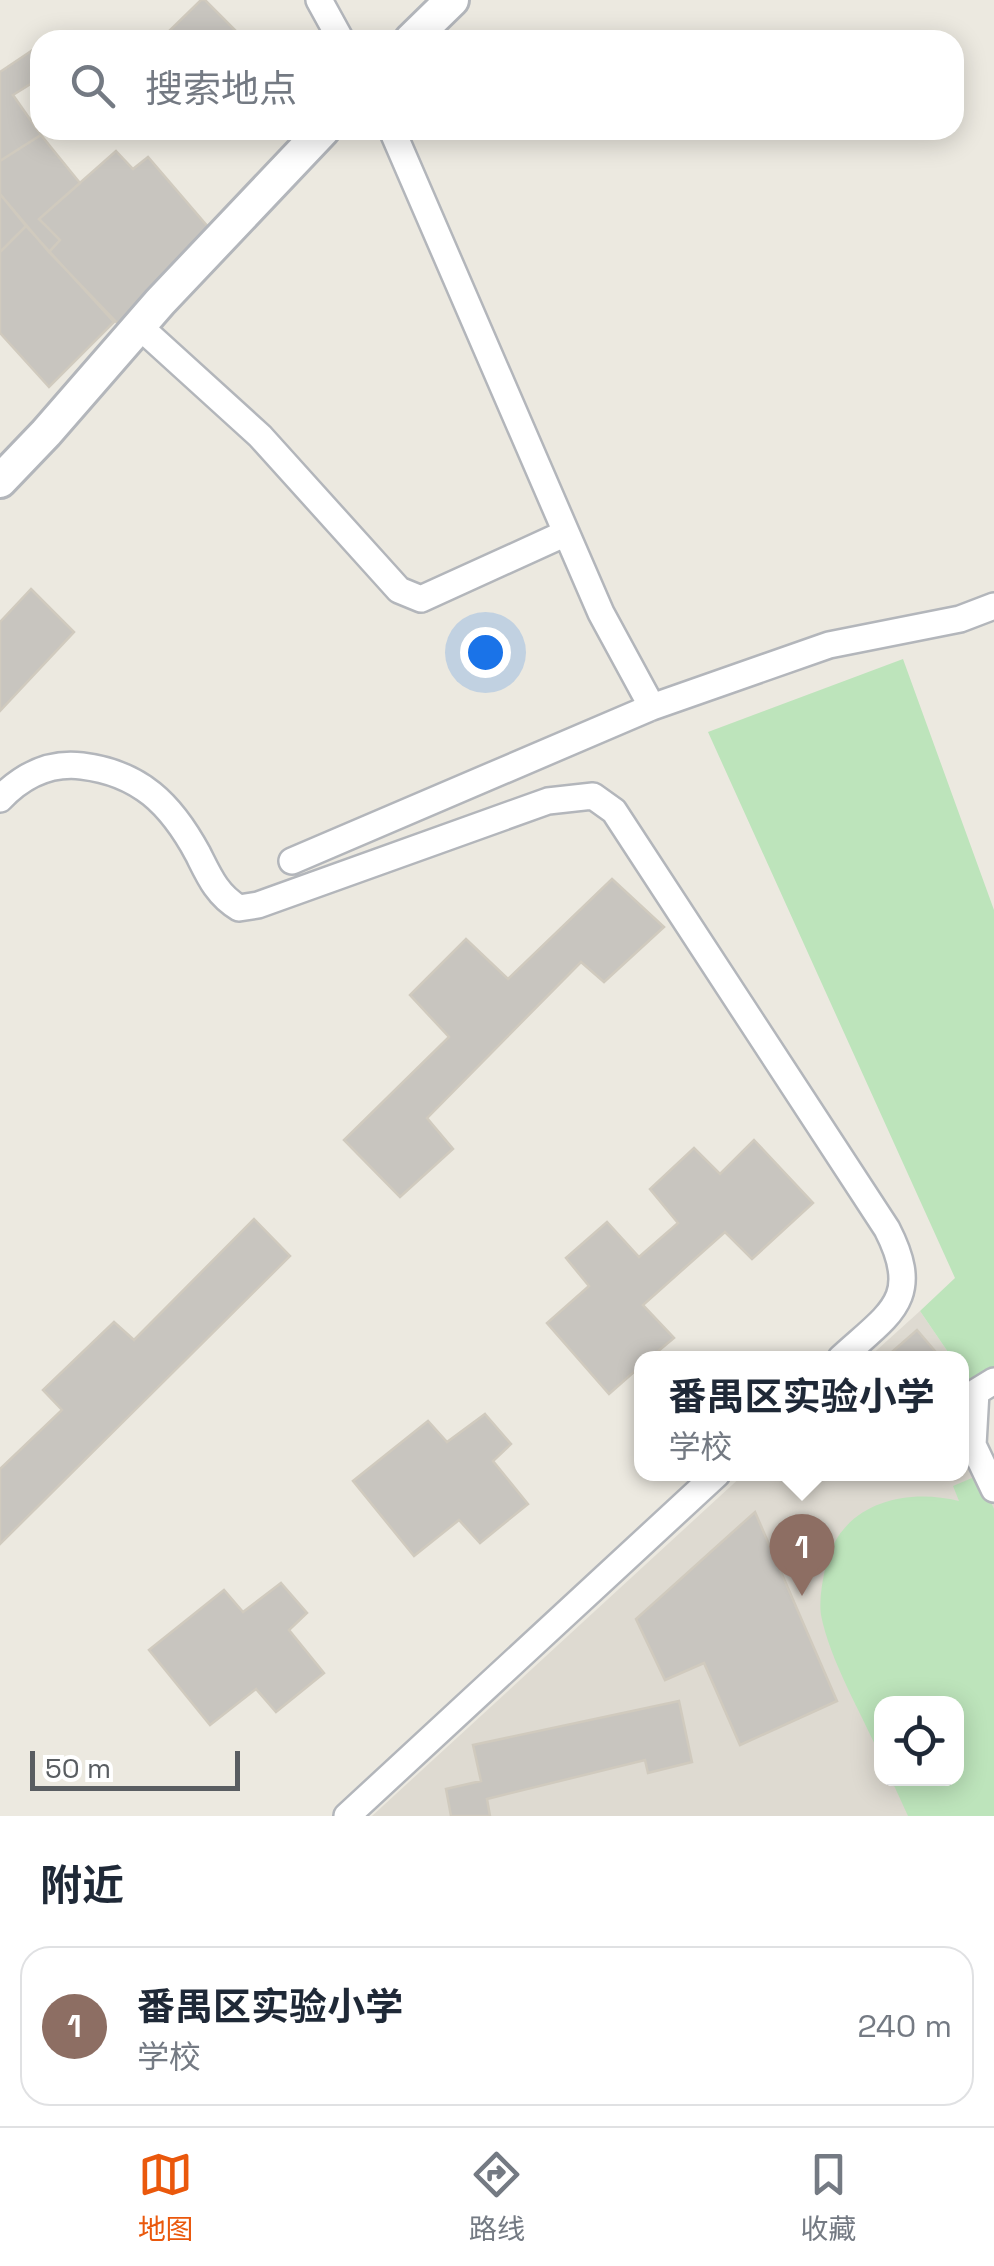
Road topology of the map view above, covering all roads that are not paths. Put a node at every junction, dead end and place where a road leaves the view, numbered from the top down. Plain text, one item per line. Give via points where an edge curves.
1 (319, 0) edge
2 (452, 0) edge
3 (336, 30) edge
4 (422, 30) edge
5 (314, 140) edge
6 (396, 140) edge
7 (139, 326) junction
8 (46, 433) junction
9 (0, 457) edge
10 (0, 480) edge
11 (566, 533) junction
12 (994, 606) edge
13 (652, 707) junction
14 (0, 799) edge
15 (292, 861) dead end
16 (848, 1351) edge
17 (994, 1381) edge
18 (709, 1481) edge
19 (994, 1489) edge
20 (347, 1816) edge

1 - 3 street
2 - 4 street
5 - 7 street
6 - 11 street
7 - 8 street
7 - 11 street via 260,436 399,590 421,600
8 - 9 street
8 - 10 street
11 - 13 street
12 - 13 street via 829,644
13 - 15 street
14 - 16 street via 45,769 110,769 144,786 168,810 218,892 239,908 548,800 593,796 614,812 900,1254 901,1297
17 - 19 street via 976,1392 973,1445
18 - 20 street

